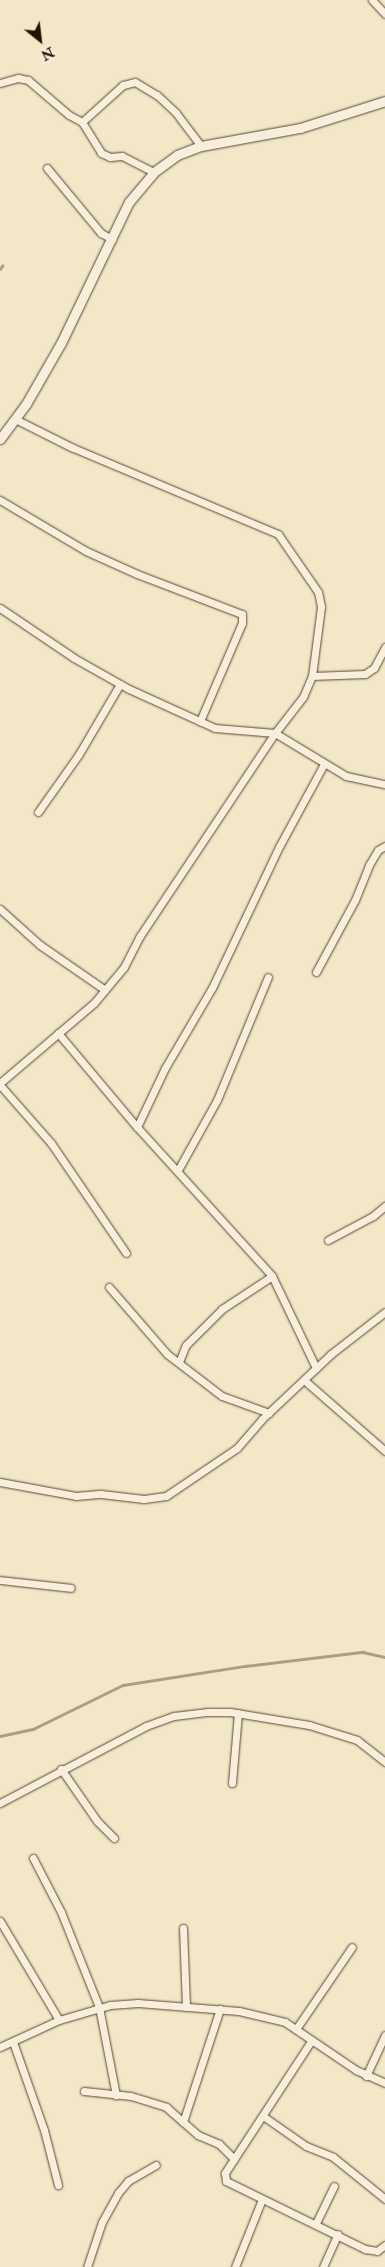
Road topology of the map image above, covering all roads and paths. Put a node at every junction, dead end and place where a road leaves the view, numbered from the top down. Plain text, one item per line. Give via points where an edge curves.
1 (372, 0) edge
2 (385, 14) edge
3 (0, 83) edge
4 (385, 101) edge
5 (82, 122) junction
6 (201, 146) junction
7 (47, 168) dead end
8 (154, 172) junction
9 (112, 239) junction
10 (15, 419) junction
11 (0, 439) edge
12 (0, 500) edge
13 (0, 608) edge
14 (385, 647) edge
15 (312, 676) junction
16 (120, 684) junction
17 (200, 721) junction
18 (275, 733) junction
19 (324, 764) junction
20 (385, 784) edge
21 (38, 812) dead end
22 (385, 846) edge
23 (0, 909) edge
24 (316, 972) dead end
25 (268, 977) dead end
26 (105, 990) junction
27 (58, 1033) junction
28 (0, 1084) edge
29 (137, 1127) junction
30 (178, 1170) junction
31 (385, 1206) edge
32 (328, 1240) dead end
33 (126, 1253) dead end
34 (272, 1276) junction
35 (109, 1287) dead end
36 (385, 1312) edge
37 (178, 1362) junction
38 (316, 1368) junction
39 (304, 1380) junction
40 (269, 1413) junction
41 (385, 1451) edge
42 (0, 1482) edge
43 (0, 1580) edge
44 (71, 1588) dead end
45 (238, 1714) junction
46 (385, 1762) edge
47 (61, 1770) junction
48 (232, 1783) dead end
49 (0, 1804) edge
50 (114, 1838) dead end
51 (33, 1858) dead end
52 (0, 1921) edge
53 (183, 1928) dead end
54 (352, 1947) dead end
55 (99, 2007) junction
56 (186, 2007) junction
57 (220, 2009) junction
58 (59, 2020) junction
59 (296, 2028) junction
60 (385, 2034) edge
61 (312, 2040) junction
62 (13, 2042) junction
63 (0, 2047) edge
64 (366, 2076) junction
65 (385, 2083) edge
66 (84, 2091) dead end
67 (116, 2095) junction
68 (263, 2116) junction
69 (183, 2122) junction
70 (234, 2160) junction
71 (156, 2165) dead end
72 (58, 2185) dead end
73 (334, 2186) dead end
74 (262, 2199) junction
75 (385, 2199) edge
76 (316, 2223) junction
77 (338, 2234) junction
78 (385, 2245) edge
79 (87, 2267) edge
80 (236, 2267) edge
81 (323, 2267) edge

1 - 2 street
3 - 5 street via 18,78 28,80
4 - 6 street via 300,128
5 - 6 street via 123,85 135,82 157,94
5 - 8 street via 101,153 110,157 122,156
6 - 8 street via 177,155
7 - 9 street via 101,233
8 - 9 street via 130,202
9 - 10 street via 61,344
10 - 11 street
10 - 15 street via 73,448 278,534 318,592 321,607
12 - 17 street via 86,552 242,614 242,623
13 - 16 street via 74,658
14 - 15 street via 374,668 365,674
15 - 18 street via 303,696
16 - 17 street
16 - 21 street via 79,754
17 - 18 street via 215,728
18 - 19 street
18 - 26 street via 140,936 124,967
19 - 20 street via 358,780
19 - 29 street via 280,845 212,988 165,1068
22 - 24 street via 378,850 369,865 355,900
23 - 26 street via 40,945
25 - 30 street via 217,1100
26 - 27 street
27 - 28 street
27 - 29 street
28 - 33 street via 51,1143
29 - 30 street
30 - 34 street
31 - 32 street
34 - 37 street via 222,1309 186,1345
34 - 38 street
35 - 37 street via 160,1348
36 - 38 street
37 - 40 street via 222,1396
38 - 39 street
39 - 40 street
39 - 41 street
40 - 42 street via 228,1455 182,1487 157,1499 101,1494 76,1496
43 - 44 street
45 - 46 street via 308,1725 348,1736 367,1746
45 - 47 street via 208,1712 163,1719 119,1738
45 - 48 street
47 - 49 street
47 - 50 street via 97,1821
51 - 55 street via 61,1912
52 - 58 street
53 - 56 street
54 - 59 street
55 - 56 street via 138,2003
55 - 58 street
55 - 67 street
56 - 57 street
57 - 59 street via 275,2018
57 - 69 street
58 - 62 street
59 - 61 street
60 - 64 street
61 - 64 street
61 - 68 street
62 - 63 street
62 - 72 street via 44,2130
64 - 65 street
66 - 67 street
67 - 69 street via 154,2101
68 - 70 street
68 - 75 street via 306,2146 334,2157
69 - 70 street via 198,2135 219,2144
70 - 74 street via 225,2173 226,2181
71 - 79 street via 128,2181 118,2193 102,2222
73 - 76 street
74 - 76 street
74 - 80 street
76 - 77 street
77 - 78 street via 373,2251
77 - 81 street

